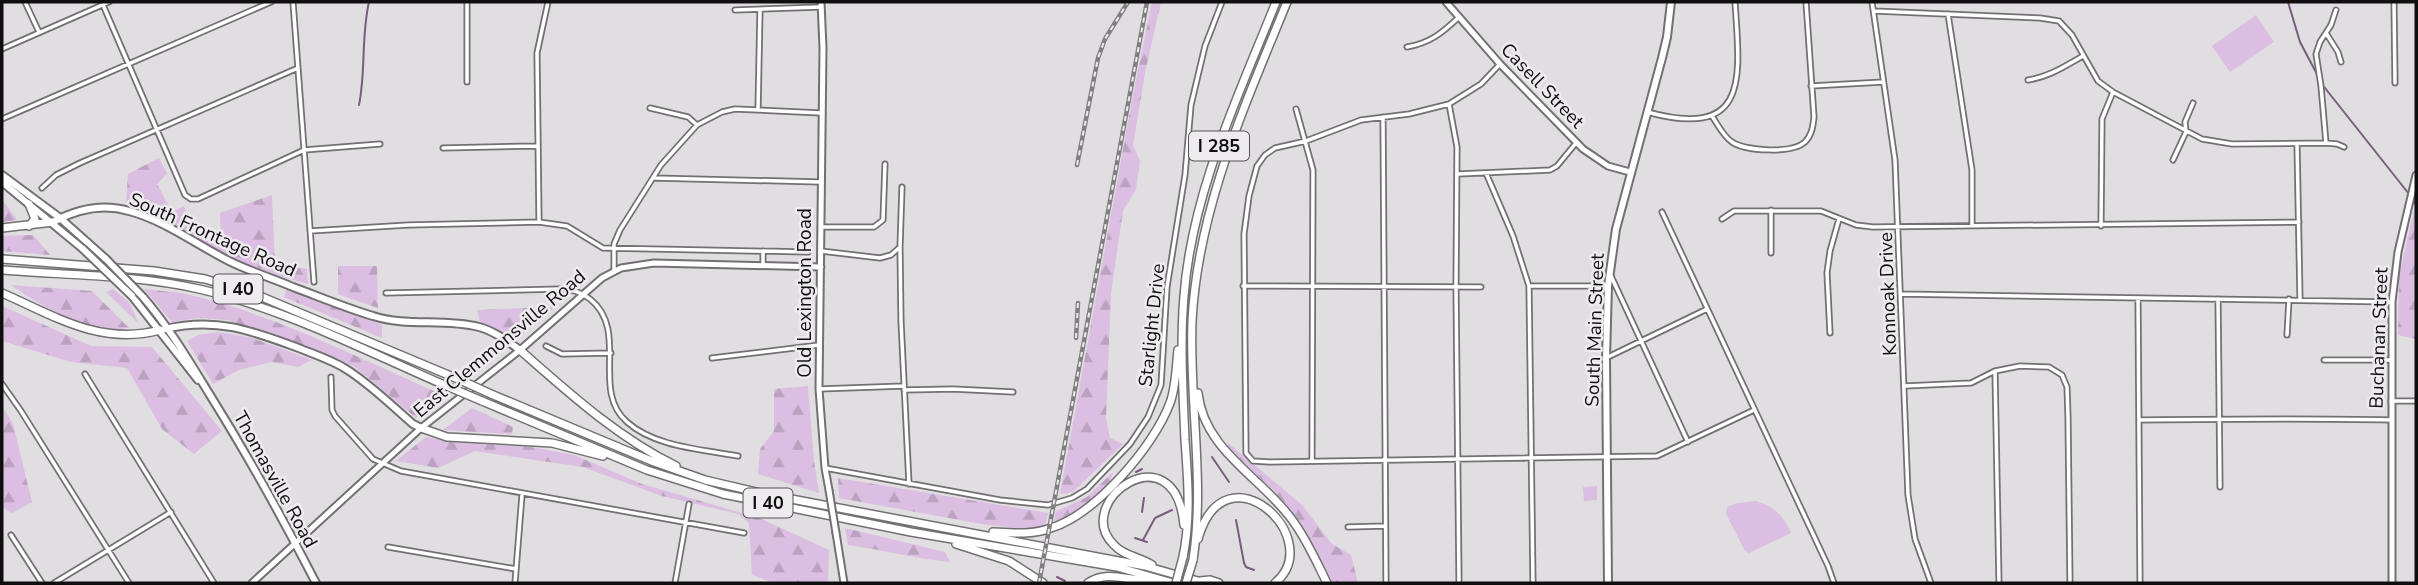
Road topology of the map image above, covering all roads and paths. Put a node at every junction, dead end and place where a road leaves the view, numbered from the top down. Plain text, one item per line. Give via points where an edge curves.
1 (25, 2) edge
2 (109, 2) edge
3 (271, 2) edge
4 (293, 2) edge
5 (467, 2) edge
6 (548, 2) edge
7 (1222, 2) edge
8 (1276, 2) edge
9 (1287, 2) edge
10 (1446, 2) edge
11 (1671, 2) edge
12 (1735, 2) edge
13 (1806, 2) edge
14 (1872, 2) edge
15 (2394, 2) edge
16 (821, 4) edge
17 (103, 5) junction
18 (735, 10) dead end
19 (760, 10) junction
20 (1874, 10) junction
21 (2336, 10) dead end
22 (1948, 14) junction
23 (1458, 18) junction
24 (39, 33) junction
25 (2326, 33) junction
26 (1407, 47) dead end
27 (2, 49) edge
28 (2083, 56) junction
29 (2341, 62) dead end
30 (128, 64) junction
31 (1500, 64) junction
32 (298, 68) junction
33 (2028, 80) dead end
34 (467, 82) dead end
35 (1883, 82) junction
36 (2395, 83) dead end
37 (1811, 86) junction
38 (2113, 92) junction
39 (2193, 103) dead end
40 (1450, 104) junction
41 (650, 108) dead end
42 (1296, 109) dead end
43 (758, 110) junction
44 (1647, 112) junction
45 (821, 113) junction
46 (1712, 116) junction
47 (1383, 117) junction
48 (2, 119) edge
49 (697, 125) junction
50 (156, 129) junction
51 (2186, 132) junction
52 (1306, 141) junction
53 (1576, 143) junction
54 (2297, 143) junction
55 (2326, 143) junction
56 (380, 144) dead end
57 (537, 146) junction
58 (2344, 147) dead end
59 (304, 149) junction
60 (443, 149) dead end
61 (2173, 160) dead end
62 (885, 164) dead end
63 (1630, 172) junction
64 (1486, 173) junction
65 (1457, 174) junction
66 (2, 175) edge
67 (2416, 175) edge
68 (653, 178) junction
69 (2, 182) edge
70 (820, 182) junction
71 (902, 187) dead end
72 (42, 188) dead end
73 (29, 204) junction
74 (1771, 210) junction
75 (1662, 212) dead end
76 (1722, 219) dead end
77 (1839, 219) junction
78 (56, 220) junction
79 (539, 222) junction
80 (2299, 222) junction
81 (29, 226) junction
82 (1899, 226) junction
83 (1972, 226) junction
84 (2101, 226) junction
85 (821, 227) junction
86 (2, 228) edge
87 (310, 231) junction
88 (900, 247) junction
89 (613, 248) junction
90 (763, 251) junction
91 (821, 251) junction
92 (808, 252) dead end
93 (1771, 253) dead end
94 (2, 259) edge
95 (763, 266) junction
96 (821, 267) junction
97 (2, 270) edge
98 (614, 270) junction
99 (1609, 273) junction
100 (314, 282) dead end
101 (1243, 286) junction
102 (1529, 286) junction
103 (1608, 286) junction
104 (1312, 287) junction
105 (1382, 287) junction
106 (1456, 287) junction
107 (1481, 287) dead end
108 (2, 293) edge
109 (386, 293) dead end
110 (583, 294) junction
111 (1901, 295) junction
112 (1184, 297) junction
113 (2138, 299) junction
114 (2218, 299) junction
115 (2289, 299) junction
116 (2300, 299) junction
117 (2392, 302) junction
118 (1707, 309) junction
119 (186, 325) junction
120 (164, 329) junction
121 (1830, 333) dead end
122 (2287, 335) dead end
123 (1640, 341) junction
124 (179, 345) junction
125 (819, 345) junction
126 (546, 346) dead end
127 (520, 350) junction
128 (1193, 352) junction
129 (611, 353) junction
130 (712, 358) dead end
131 (1606, 358) junction
132 (2324, 360) dead end
133 (2391, 360) junction
134 (1995, 371) junction
135 (85, 373) dead end
136 (331, 377) dead end
137 (2, 384) edge
138 (1904, 386) junction
139 (904, 388) junction
140 (819, 389) junction
141 (207, 391) junction
142 (1013, 392) dead end
143 (2391, 401) junction
144 (2416, 401) edge
145 (1754, 410) junction
146 (2220, 419) junction
147 (2391, 419) junction
148 (2140, 420) junction
149 (421, 428) junction
150 (1688, 442) junction
151 (737, 456) dead end
152 (1531, 457) junction
153 (1607, 457) junction
154 (1458, 458) junction
155 (1384, 459) junction
156 (1312, 460) junction
157 (628, 462) junction
158 (382, 464) junction
159 (825, 468) junction
160 (705, 480) junction
161 (909, 484) junction
162 (2220, 487) dead end
163 (522, 494) junction
164 (689, 504) dead end
165 (171, 512) junction
166 (686, 522) junction
167 (1385, 526) junction
168 (1348, 527) dead end
169 (911, 532) junction
170 (970, 532) junction
171 (744, 533) dead end
172 (11, 535) dead end
173 (295, 543) junction
174 (1195, 546) junction
175 (388, 547) dead end
176 (1185, 547) junction
177 (108, 550) junction
178 (516, 569) junction
179 (1159, 569) junction
180 (1158, 579) junction
181 (1202, 582) edge
182 (42, 583) edge
183 (54, 583) edge
184 (129, 583) edge
185 (214, 583) edge
186 (252, 583) edge
187 (316, 583) edge
188 (515, 583) edge
189 (675, 583) edge
190 (844, 583) edge
191 (1043, 583) edge
192 (1088, 583) edge
193 (1174, 583) edge
194 (1186, 583) edge
195 (1219, 583) edge
196 (1275, 583) edge
197 (1327, 583) edge
198 (1386, 583) edge
199 (1459, 583) edge
200 (1533, 583) edge
201 (1608, 583) edge
202 (1834, 583) edge
203 (1931, 583) edge
204 (1999, 583) edge
205 (2070, 583) edge
206 (2140, 583) edge
207 (2392, 583) edge

1 - 24 street
2 - 17 street
3 - 30 street
4 - 32 street
5 - 34 street
6 - 57 street via 537,53
7 - 161 street, Starlight Drive via 1205,46 1191,105 1167,287 1161,385 1140,431 1087,489 1054,504
8 - 112 highway, I 285 via 1209,171
9 - 128 highway, I 285 via 1211,204 1195,287
10 - 23 main road, Casell Street
11 - 44 main road, South Main Street via 1667,37
12 - 46 street via 1736,85 1727,103
13 - 37 street
14 - 20 street, Konnoak Drive
15 - 36 street
16 - 19 street
16 - 45 main road, Old Lexington Road
17 - 24 street
17 - 30 street
18 - 19 street
19 - 43 street
20 - 22 street
20 - 35 street, Konnoak Drive
21 - 25 street
22 - 28 street via 2059,21
22 - 83 street via 1972,170
23 - 26 street via 1438,36
23 - 31 main road, Casell Street
24 - 27 street
25 - 29 street
25 - 55 street via 2316,54
28 - 33 street
28 - 38 street via 2098,81
30 - 48 street
30 - 50 street
31 - 40 street
31 - 53 main road, Casell Street
32 - 50 street
32 - 59 street
35 - 37 street
35 - 82 street, Konnoak Drive
37 - 46 street via 1812,131 1798,146 1741,147 1726,137
38 - 51 street
38 - 84 street via 2102,119
39 - 51 street
40 - 47 street
40 - 65 street
41 - 49 street via 688,117
42 - 52 street
43 - 45 street
43 - 49 street via 722,112
44 - 46 street via 1683,120
44 - 63 main road, South Main Street
45 - 70 main road, Old Lexington Road
47 - 52 street via 1361,120
47 - 105 street
49 - 68 street
50 - 59 street via 185,195 191,199
50 - 72 street via 56,175
51 - 54 street via 2232,144
51 - 61 street
52 - 101 street via 1275,148 1256,166 1244,234
52 - 104 street via 1313,170
53 - 63 main road, Casell Street via 1608,166
53 - 64 street via 1550,170
54 - 55 street
54 - 80 street
55 - 58 street
56 - 59 street
57 - 60 street
57 - 79 street
59 - 87 street
62 - 85 street via 883,220 874,227
63 - 99 main road, South Main Street
64 - 65 street
64 - 102 street
65 - 106 street
66 - 78 main road, Thomasville Road
67 - 117 main road, Buchanan Street
68 - 70 street
68 - 89 street
69 - 73 main road, Thomasville Road
70 - 85 main road, Old Lexington Road
71 - 88 street
73 - 78 main road, Thomasville Road
73 - 81 highway via 35,219
74 - 76 street via 1734,211
74 - 77 street via 1821,211
74 - 93 street
75 - 118 street
77 - 82 street via 1856,225
77 - 121 street via 1827,273
78 - 81 highway
78 - 120 main road, Thomasville Road, bridge
78 - 120 main road, Thomasville Road, bridge via 96,250 143,297
78 - 127 main road, South Frontage Road via 93,208 132,211 237,265 350,308 391,320 479,327
79 - 87 street
79 - 89 street via 567,226 603,248
80 - 84 street
80 - 116 street
81 - 86 highway
82 - 83 street
82 - 111 street, Konnoak Drive
83 - 84 street
85 - 91 main road, Old Lexington Road
87 - 100 street
88 - 91 street via 891,255 876,257
88 - 139 street
89 - 90 street
89 - 98 street
90 - 92 street
90 - 95 street
91 - 96 main road, Old Lexington Road
94 - 160 highway, I 40, bridge via 154,271 205,279 255,294 618,448
95 - 96 main road, East Clemmonsville Road
95 - 98 main road, East Clemmonsville Road via 653,263
96 - 125 main road, Old Lexington Road
97 - 157 highway, I 40, bridge via 156,282 236,298
98 - 110 main road, East Clemmonsville Road
99 - 103 main road, South Main Street
99 - 123 street
101 - 104 street
101 - 156 street via 1246,453 1251,460
102 - 103 street
102 - 152 street
103 - 131 main road, South Main Street
104 - 105 street
104 - 156 street
105 - 106 street
105 - 155 street
106 - 107 street
106 - 154 street
108 - 120 highway via 102,333 126,336
109 - 110 street via 561,289
110 - 127 main road, East Clemmonsville Road
110 - 129 street via 606,319
111 - 113 street
111 - 138 street, Konnoak Drive
112 - 170 highway via 1171,401 1159,427 1112,485 1082,514 1049,529
112 - 176 highway, I 285 via 1182,376 1189,503
113 - 114 street
113 - 148 street
114 - 115 street
114 - 146 street
115 - 116 street
115 - 122 street
116 - 117 street
117 - 133 main road, Buchanan Street
118 - 123 street
118 - 145 street
119 - 120 main road
119 - 124 main road via 179,333
119 - 149 main road via 243,328 333,362
120 - 124 main road, Thomasville Road
120 - 141 main road, Thomasville Road
123 - 131 street
123 - 150 street
124 - 141 main road, Thomasville Road
125 - 130 street
125 - 140 main road, Old Lexington Road
126 - 129 street via 562,354
127 - 149 main road, East Clemmonsville Road
127 - 160 highway via 630,441
128 - 174 highway, I 285
128 - 197 highway via 1199,401 1211,430 1228,455 1293,521
129 - 151 street via 612,399 626,421 655,439
131 - 153 main road, South Main Street
132 - 133 street
133 - 143 main road, Buchanan Street
134 - 138 street via 1971,383
134 - 204 street
134 - 205 street via 2049,367 2066,383
135 - 165 street
136 - 158 street via 335,416 364,451
137 - 177 street
138 - 203 street, Konnoak Drive via 1908,495 1915,539
139 - 140 street
139 - 142 street
139 - 161 street
140 - 159 main road, Old Lexington Road
141 - 173 main road, Thomasville Road
143 - 144 street
143 - 147 main road, Buchanan Street
145 - 150 street
145 - 202 street
146 - 147 street
146 - 148 street
146 - 162 street
147 - 207 main road, Buchanan Street
148 - 206 street
149 - 157 highway via 447,437 551,443
149 - 158 main road, East Clemmonsville Road
150 - 153 street via 1657,456
152 - 153 street
152 - 154 street
152 - 200 street
153 - 201 main road, South Main Street
154 - 155 street
154 - 199 street
155 - 156 street
155 - 167 street
157 - 169 highway, I 40 via 723,494
158 - 163 street
158 - 173 main road, East Clemmonsville Road
159 - 161 street, Starlight Drive
159 - 190 main road, Old Lexington Road, bridge
160 - 170 highway, I 40
163 - 166 street
163 - 178 street
164 - 166 street
165 - 177 street
165 - 185 street
166 - 171 street
166 - 189 street
167 - 168 street
167 - 198 street
169 - 180 highway, I 40 via 1117,567
169 - 191 highway via 998,557
170 - 179 highway, I 40
172 - 182 street
173 - 186 main road, East Clemmonsville Road
173 - 187 main road, Thomasville Road
174 - 194 highway, I 285, bridge
174 - 196 highway via 1204,521 1218,504 1241,498 1259,503 1279,522 1289,542 1287,568
175 - 178 street
176 - 179 highway via 1182,510 1166,484 1141,477 1119,488 1105,512 1107,536 1117,548
176 - 193 highway, I 285, bridge
177 - 183 street
177 - 184 street
178 - 188 street
179 - 181 highway, I 40
180 - 192 highway via 1109,575
180 - 193 highway, I 40
181 - 195 highway

